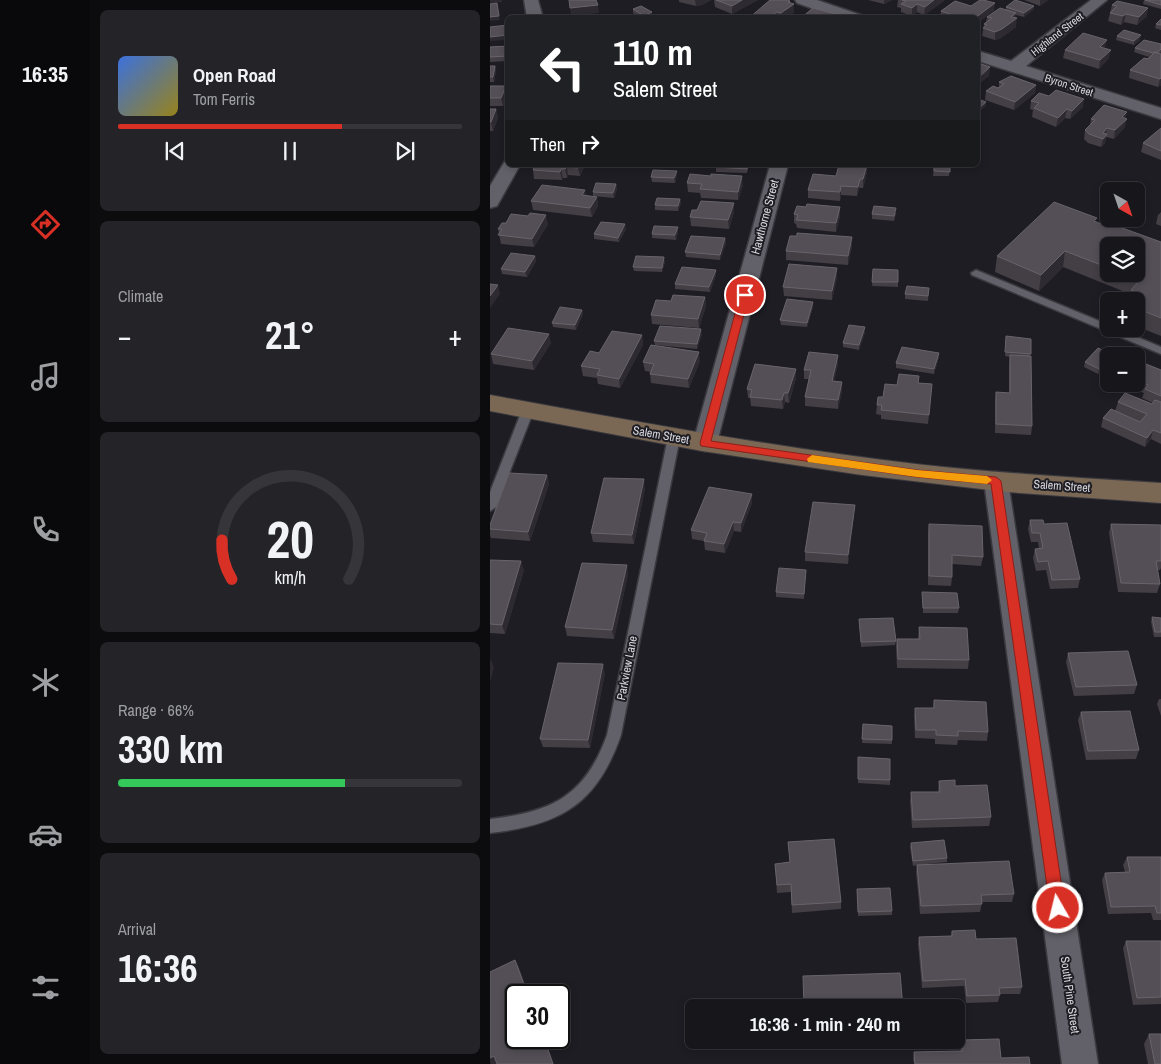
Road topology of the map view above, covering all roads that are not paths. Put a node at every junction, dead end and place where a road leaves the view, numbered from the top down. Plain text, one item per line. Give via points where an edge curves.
1 (531, 0) edge
2 (1100, 0) edge
3 (809, 1) edge
4 (534, 15) edge
5 (848, 15) edge
6 (980, 57) edge
7 (1014, 67) junction
8 (1161, 114) edge
9 (510, 167) edge
10 (778, 167) edge
11 (490, 202) edge
12 (976, 273) dead end
13 (1161, 351) edge
14 (490, 403) edge
15 (528, 410) junction
16 (674, 437) junction
17 (705, 443) junction
18 (996, 481) junction
19 (1161, 493) edge
20 (490, 507) edge
21 (490, 826) edge
22 (1080, 1064) edge

1 - 4 street
2 - 7 street, Highland Street
3 - 5 street
6 - 7 street, Byron Street
7 - 8 street, Byron Street
9 - 11 street
10 - 17 street, Hawthorne Street
12 - 13 lane
14 - 15 main road, Salem Street
15 - 16 main road, Salem Street
15 - 20 lane
16 - 17 main road, Salem Street
16 - 21 lane, Parkview Lane via 614,735 602,767 573,801 553,812 532,820
17 - 18 main road, Salem Street
18 - 19 main road, Salem Street
18 - 22 street, South Pine Street

